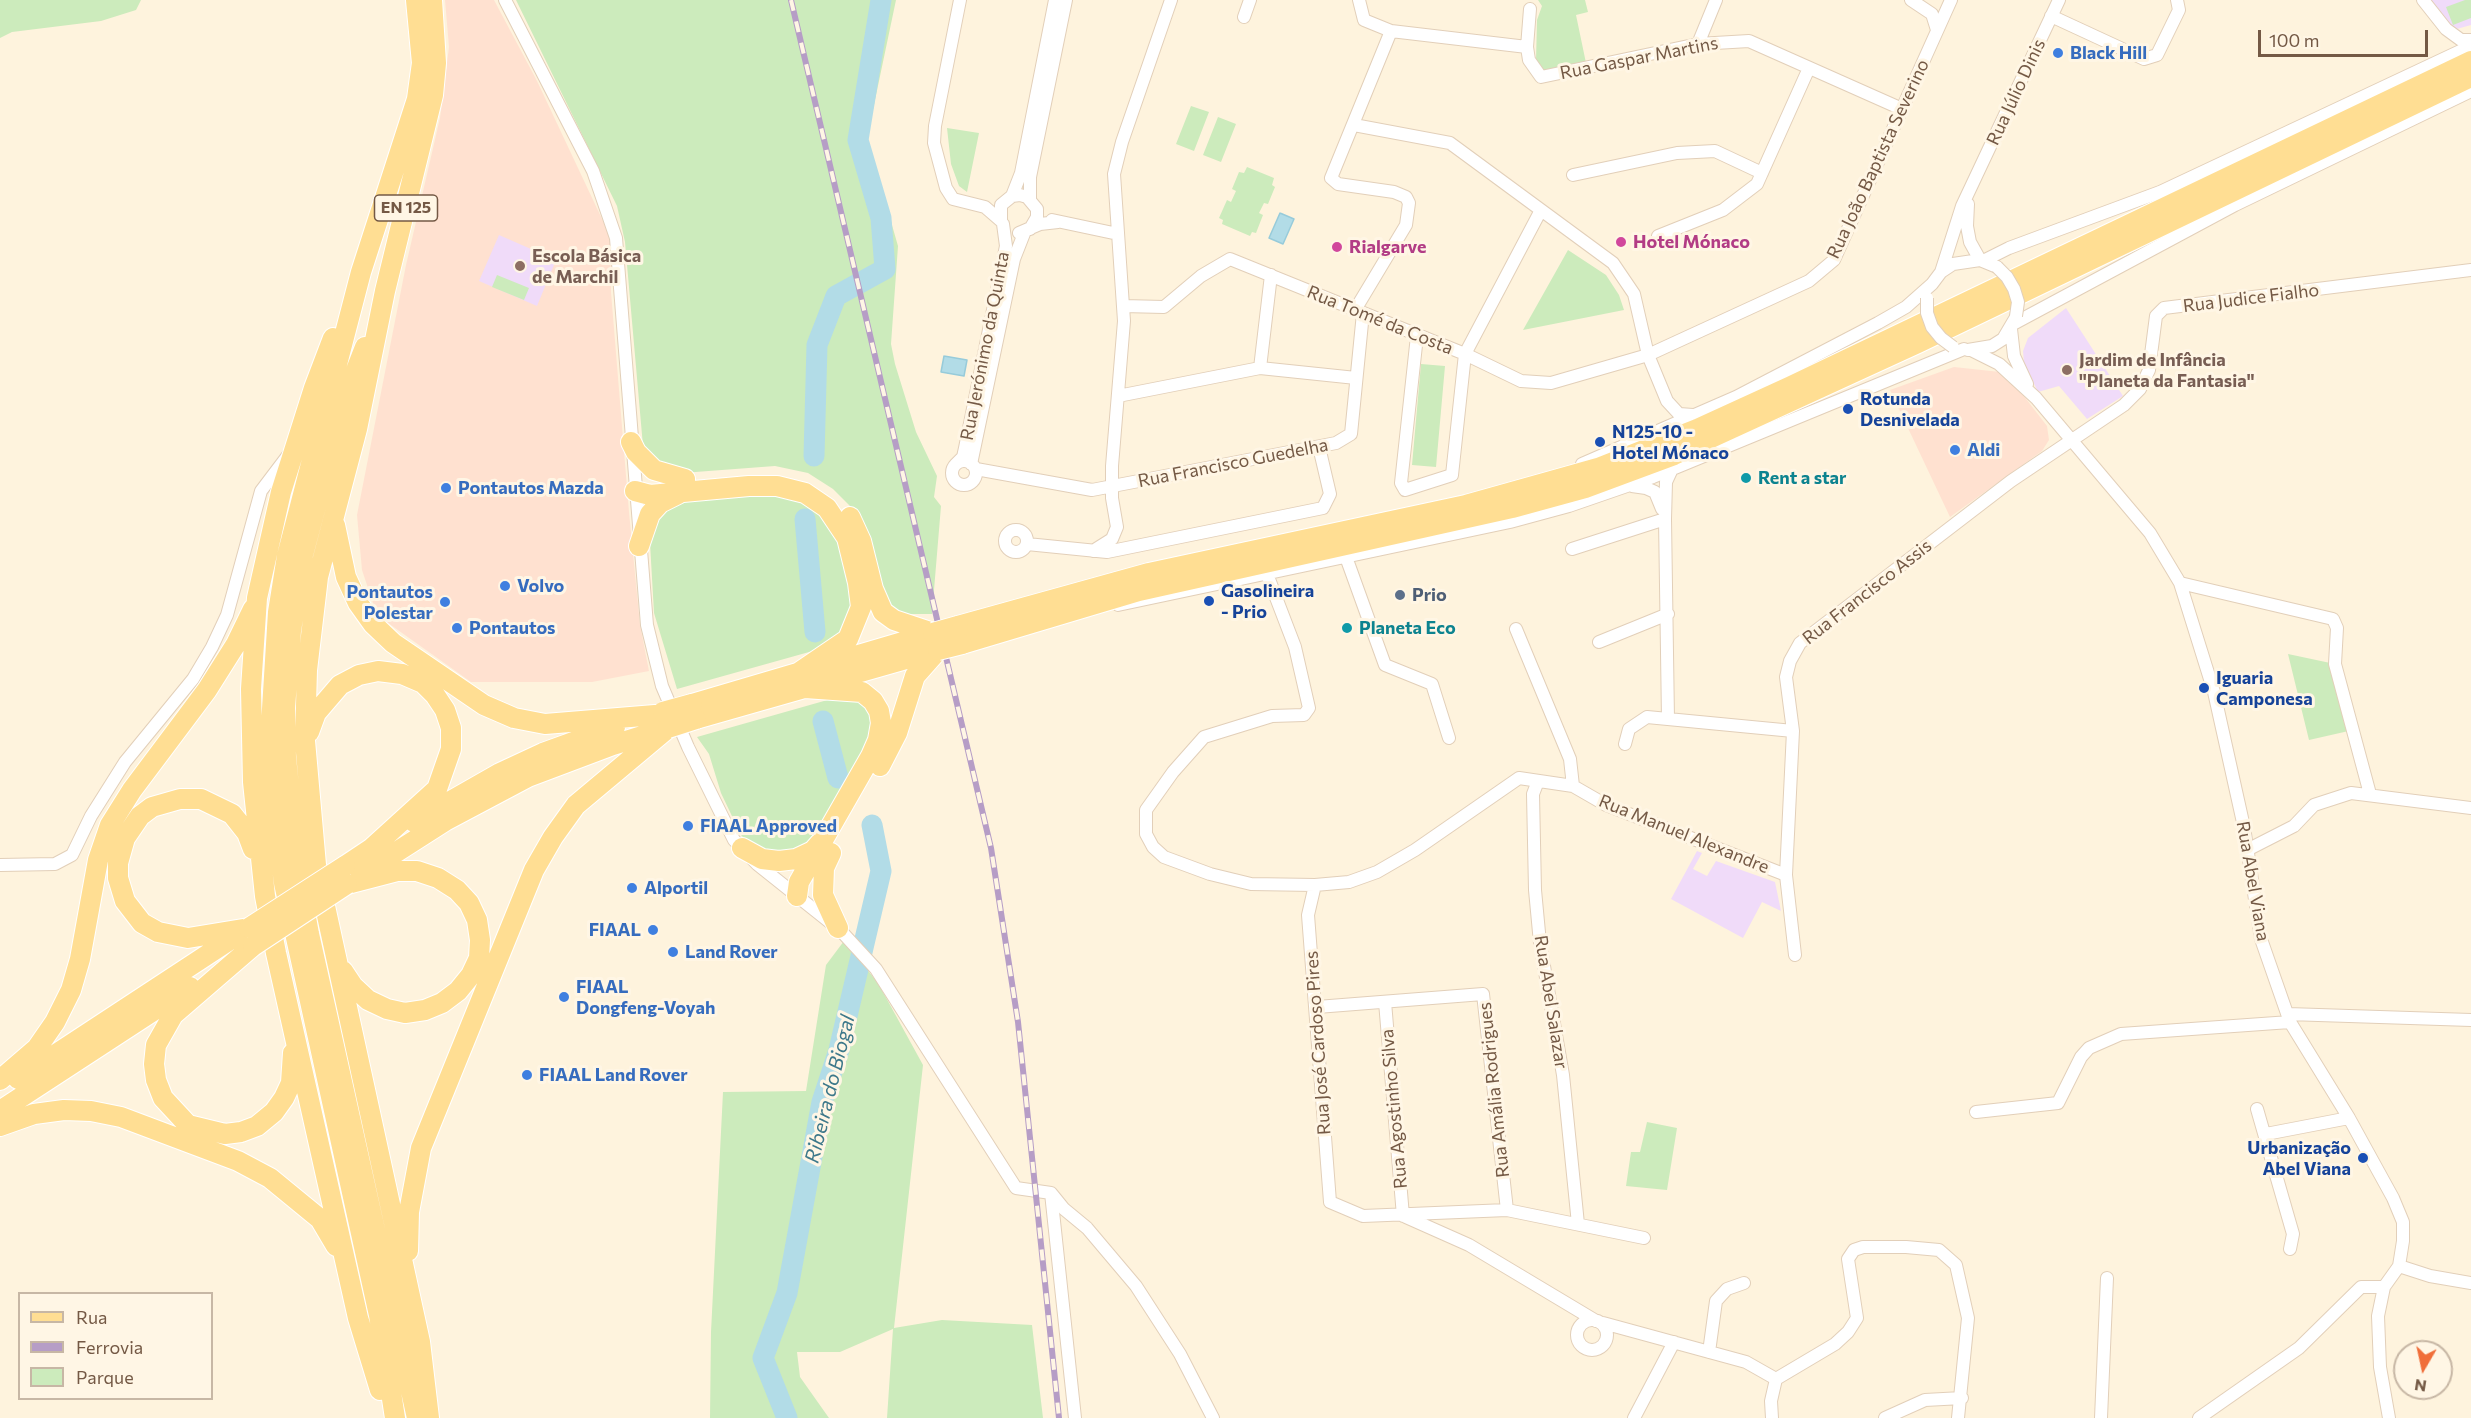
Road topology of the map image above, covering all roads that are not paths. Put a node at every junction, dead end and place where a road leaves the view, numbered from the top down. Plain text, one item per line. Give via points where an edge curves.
1 (416, 0) edge
2 (432, 0) edge
3 (960, 0) edge
4 (1055, 0) edge
5 (1066, 0) edge
6 (1171, 0) edge
7 (1250, 0) edge
8 (1359, 0) edge
9 (1716, 0) edge
10 (1911, 0) edge
11 (1951, 0) edge
12 (2059, 0) edge
13 (2176, 0) edge
14 (2423, 0) edge
15 (505, 1) edge
16 (1530, 9) dead end
17 (2051, 15) junction
18 (1244, 17) dead end
19 (2446, 29) junction
20 (1937, 30) junction
21 (1391, 31) junction
22 (2471, 40) edge
23 (1698, 44) junction
24 (1527, 46) junction
25 (2471, 46) edge
26 (2471, 61) edge
27 (2439, 62) junction
28 (1809, 68) junction
29 (2471, 77) edge
30 (2471, 91) edge
31 (1902, 110) junction
32 (1354, 125) junction
33 (1762, 173) junction
34 (1573, 175) dead end
35 (1973, 184) junction
36 (1009, 197) junction
37 (975, 204) junction
38 (1033, 204) junction
39 (1541, 210) junction
40 (1001, 222) junction
41 (1058, 222) junction
42 (1028, 230) junction
43 (1118, 234) junction
44 (1658, 236) dead end
45 (1982, 261) junction
46 (2471, 270) edge
47 (361, 272) junction
48 (1941, 272) junction
49 (1271, 275) junction
50 (1932, 284) junction
51 (385, 291) junction
52 (1123, 306) junction
53 (1359, 312) junction
54 (2013, 323) junction
55 (1417, 336) junction
56 (1963, 349) junction
57 (1465, 354) junction
58 (1648, 355) junction
59 (1260, 368) junction
60 (1356, 378) junction
61 (1662, 392) junction
62 (1118, 396) junction
63 (2036, 398) junction
64 (1697, 416) junction
65 (1657, 432) junction
66 (2072, 438) junction
67 (631, 442) junction
68 (1319, 447) junction
69 (955, 465) junction
70 (974, 466) junction
71 (1672, 470) junction
72 (993, 473) junction
73 (973, 482) junction
74 (685, 485) junction
75 (1628, 486) junction
76 (274, 487) junction
77 (1112, 487) junction
78 (635, 490) junction
79 (334, 518) junction
80 (1665, 519) junction
81 (1373, 524) junction
82 (1117, 527) junction
83 (1026, 544) dead end
84 (1139, 545) junction
85 (639, 546) junction
86 (1572, 549) dead end
87 (1093, 551) junction
88 (1346, 557) junction
89 (1267, 574) junction
90 (2180, 583) junction
91 (257, 598) junction
92 (1061, 613) junction
93 (1668, 614) junction
94 (1516, 628) dead end
95 (960, 635) junction
96 (936, 641) junction
97 (1599, 642) dead end
98 (801, 680) junction
99 (662, 718) junction
100 (1668, 719) junction
101 (1793, 731) junction
102 (1449, 738) dead end
103 (1625, 744) dead end
104 (306, 761) junction
105 (1538, 781) junction
106 (1573, 786) junction
107 (2370, 794) junction
108 (2471, 808) edge
109 (827, 846) junction
110 (372, 848) junction
111 (742, 849) junction
112 (2247, 850) junction
113 (0, 865) edge
114 (1786, 875) junction
115 (347, 884) junction
116 (1315, 885) junction
117 (266, 896) junction
118 (797, 896) junction
119 (327, 922) junction
120 (838, 928) junction
121 (251, 937) junction
122 (1796, 955) dead end
123 (1385, 1002) junction
124 (1317, 1007) junction
125 (291, 1017) junction
126 (2289, 1018) junction
127 (2471, 1020) edge
128 (0, 1080) edge
129 (0, 1091) edge
130 (2257, 1109) dead end
131 (0, 1111) edge
132 (1976, 1112) dead end
133 (2349, 1118) junction
134 (0, 1126) edge
135 (2266, 1134) junction
136 (1051, 1193) junction
137 (1507, 1210) junction
138 (1402, 1216) junction
139 (1578, 1224) junction
140 (1644, 1238) dead end
141 (2290, 1249) dead end
142 (2399, 1266) junction
143 (2107, 1278) dead end
144 (1744, 1283) dead end
145 (2471, 1283) edge
146 (2384, 1287) junction
147 (411, 1295) junction
148 (358, 1318) junction
149 (1674, 1342) junction
150 (1709, 1352) junction
151 (1776, 1379) junction
152 (1962, 1398) junction
153 (389, 1418) edge
154 (395, 1418) edge
155 (417, 1418) edge
156 (429, 1418) edge
157 (1075, 1418) edge
158 (1213, 1418) edge
159 (1634, 1418) edge
160 (1772, 1418) edge
161 (1886, 1418) edge
162 (1958, 1418) edge
163 (2101, 1418) edge
164 (2199, 1418) edge
165 (2389, 1418) edge

1 - 47 main road via 422,63 417,99
2 - 51 main road, EN 125 via 436,63 433,95
3 - 37 street via 933,143 953,199
4 - 36 street, Rua Jerónimo da Quinta via 1021,173
5 - 38 street, Rua Jerónimo da Quinta via 1030,177
6 - 43 street via 1116,161
7 - 18 street
8 - 21 street via 1364,20
9 - 23 street
10 - 20 street via 1932,14
11 - 20 street, Rua João Baptista Severino
12 - 17 street, Rua Júlio Dinis
13 - 17 street via 2179,10 2157,55 2144,58
14 - 19 street
15 - 67 street via 593,171 616,238
16 - 24 street, Rua Gaspar Martins
17 - 35 street, Rua Júlio Dinis
19 - 22 street via 2461,40
19 - 27 street via 2449,41
20 - 31 street, Rua João Baptista Severino
21 - 24 street
21 - 32 street
23 - 24 street, Rua Gaspar Martins via 1541,77 1529,60
23 - 28 street, Rua Gaspar Martins via 1749,41
25 - 27 street
26 - 81 main road via 1697,429 1598,468 1531,488
27 - 45 street via 2160,192
28 - 31 street, Rua Gaspar Martins
28 - 33 street
29 - 92 main road via 1918,343 1674,455 1585,488 1512,508 1139,591
30 - 54 street via 2235,205
31 - 58 street, Rua João Baptista Severino via 1834,261 1809,280
32 - 39 street via 1450,143
32 - 53 street via 1331,178 1338,184 1394,192 1406,197 1409,203 1406,225
33 - 34 street via 1715,151 1677,153
33 - 44 street via 1757,184 1723,210
35 - 45 street, Rua Júlio Dinis via 1967,226 1970,242
35 - 48 street, Rua Júlio Dinis
36 - 37 street
36 - 38 street via 1020,195
36 - 40 street, Rua Jerónimo da Quinta via 999,212
37 - 40 street via 994,213
38 - 41 street
38 - 42 street, Rua Jerónimo da Quinta via 1037,218
39 - 57 street
39 - 58 street via 1613,263 1634,294
40 - 42 street, Rua Jerónimo da Quinta via 1012,232
40 - 69 street, Rua Jerónimo da Quinta via 1006,246 963,457
41 - 42 street
41 - 43 street
42 - 70 street, Rua Jerónimo da Quinta via 1014,259
43 - 52 street
45 - 48 street via 1953,264
45 - 54 street, bridge via 1997,267 2014,289 2018,302
46 - 66 street, Rua Judice Fialho via 2164,308 2156,316 2149,370 2140,389 2124,405
47 - 76 main road via 321,366 295,446
47 - 154 main road via 287,556 278,612 270,741 284,883 379,1315
48 - 50 street
49 - 52 street, Rua Tomé da Costa via 1230,259 1201,276 1164,307
49 - 53 street, Rua Tomé da Costa
49 - 59 street
50 - 56 street, bridge via 1927,298 1932,327 1941,338
50 - 64 street via 1906,307 1878,323
51 - 79 main road
51 - 155 main road via 345,401 303,555 291,631 286,757 309,934
52 - 62 street
53 - 55 street, Rua Tomé da Costa
53 - 60 street, Rua Francisco Guedelha
54 - 56 street via 1992,346
54 - 63 street, Rua Abel Viana via 2014,356
55 - 57 street, Rua Tomé da Costa
55 - 57 street via 1401,483 1405,490 1452,475
56 - 63 street, Rua Abel Viana via 1998,364
56 - 71 street
57 - 58 street, Rua Tomé da Costa via 1521,381 1536,384
58 - 61 street
59 - 60 street
59 - 62 street
60 - 68 street, Rua Francisco Guedelha via 1351,434
61 - 64 street via 1679,414
61 - 65 street via 1667,409 1664,424
62 - 77 street
63 - 66 street, Rua Abel Viana
64 - 65 street
65 - 81 street via 1582,464
66 - 90 street, Rua Abel Viana via 2150,533
66 - 101 street, Rua Francisco Assis via 1800,643 1786,677
67 - 74 main road via 654,470
67 - 78 street
68 - 77 street, Rua Francisco Guedelha
68 - 84 street via 1330,494 1323,508
69 - 70 street, Rua Jerónimo da Quinta via 965,461
69 - 73 street via 952,472 956,482
70 - 72 street, Rua Francisco Guedelha
70 - 73 street, Rua Jerónimo da Quinta
71 - 75 street
71 - 80 street via 1666,482
72 - 73 street via 981,475
72 - 77 street, Rua Francisco Guedelha via 1092,490
74 - 78 main road via 641,485
74 - 85 main road via 650,514
74 - 96 main road via 770,474 816,485 840,504 856,527 883,612
74 - 98 main road via 792,489 818,501 837,519 847,538 861,607 848,639
75 - 80 street via 1655,492
75 - 88 street via 1510,522
76 - 91 main road
76 - 113 street via 255,512 227,615 212,647 192,679 125,762 72,855 55,864
77 - 82 street
78 - 85 street
79 - 99 main road via 346,577 374,624 393,643 484,705 514,718 545,724
79 - 104 main road via 318,577 311,624 305,704
80 - 86 street
80 - 93 street
81 - 95 main road via 1139,576
82 - 84 street via 1126,539
82 - 87 street via 1112,539
83 - 87 street
84 - 87 street
85 - 111 street via 647,625 662,686 703,779
88 - 89 street
88 - 102 street via 1385,665 1432,684
89 - 92 street via 1140,602
89 - 116 street via 1295,647 1309,708 1304,715 1272,716 1204,737 1146,810 1146,834 1153,848 1164,857 1210,874 1251,884
90 - 107 street via 2333,620 2337,628 2335,664
90 - 112 street, Rua Abel Viana via 2214,692
91 - 117 main road via 252,782
91 - 128 main road via 223,666 110,825 98,860 71,990 38,1048
92 - 95 main road
93 - 97 street
93 - 100 street
94 - 106 street via 1570,759
95 - 96 main road, bridge
96 - 98 main road
96 - 109 main road via 915,676 897,733
98 - 99 main road, bridge
98 - 109 main road via 862,692 873,701 881,723 871,756
99 - 110 main road via 595,734 500,773
99 - 115 main road via 613,745 528,777 445,821
99 - 147 main road via 576,805 534,870 421,1148 409,1212
100 - 101 street
100 - 103 street via 1647,717 1636,722 1629,729
101 - 114 street, Rua Francisco Assis
104 - 110 main road via 309,730 316,713 340,685 358,675 378,671 402,674 423,683 435,695 451,728 451,749 444,772 437,789
104 - 119 main road via 316,865
105 - 106 street
105 - 116 street via 1519,778 1377,872 1349,882
105 - 139 street, Rua Abel Salazar via 1533,794 1535,890 1563,1075
106 - 114 street, Rua Manuel Alexandre via 1606,805
107 - 108 street
107 - 112 street via 2351,793 2313,805 2294,826
109 - 111 main road via 796,859 779,861 762,859
109 - 118 main road via 808,889
109 - 120 main road via 823,895
110 - 121 main road, bridge
111 - 118 street
112 - 126 street, Rua Abel Viana via 2261,939
114 - 122 street, Rua Francisco Assis
115 - 119 main road via 397,871 417,871 457,890 477,920 479,958 471,975 442,1004 405,1013 387,1009 368,1000 353,986 344,972
115 - 121 main road, bridge
116 - 124 street, Rua José Cardoso Pires via 1308,915
117 - 121 main road via 247,833 232,813 201,799 159,804 140,816 125,838 118,862 121,889 125,902 142,923 158,932 188,938
117 - 125 main road
118 - 120 street
119 - 147 main road
120 - 136 street via 876,969 1016,1188
121 - 125 main road via 173,1015 156,1045 156,1080 163,1098 188,1125 207,1131 241,1132 257,1126 274,1112 291,1083
121 - 129 main road
121 - 131 main road
123 - 124 street, Rua Amália Rodrigues
123 - 137 street, Rua Amália Rodrigues via 1483,994
123 - 138 street, Rua Agostinho Silva
124 - 138 street, Rua José Cardoso Pires via 1330,1202 1363,1216
125 - 148 main road
126 - 127 street
126 - 132 street via 2121,1034 2098,1043 2081,1057 2058,1103
126 - 133 street, Rua Abel Viana
130 - 135 street
133 - 135 street
133 - 142 street, Rua Abel Viana via 2403,1222
134 - 148 main road via 34,1114 91,1112 121,1118 185,1141 270,1178 320,1219 334,1243
135 - 141 street via 2293,1234
136 - 157 street
136 - 158 street via 1088,1228 1136,1286 1180,1354
137 - 138 street
137 - 139 street
138 - 149 street via 1469,1245 1599,1322
139 - 140 street
142 - 145 street
142 - 146 street, Rua Abel Viana
143 - 163 street
144 - 150 street via 1727,1289 1716,1301
146 - 164 street via 2361,1287 2299,1348
146 - 165 street, Rua Abel Viana via 2378,1316 2380,1367
147 - 156 main road
148 - 153 main road
149 - 150 street
149 - 159 street
150 - 151 street via 1746,1362
151 - 152 street via 1834,1344 1857,1318 1848,1259 1854,1250 1939,1250 1956,1265 1968,1318
151 - 160 street
152 - 161 street via 1925,1400
152 - 162 street

